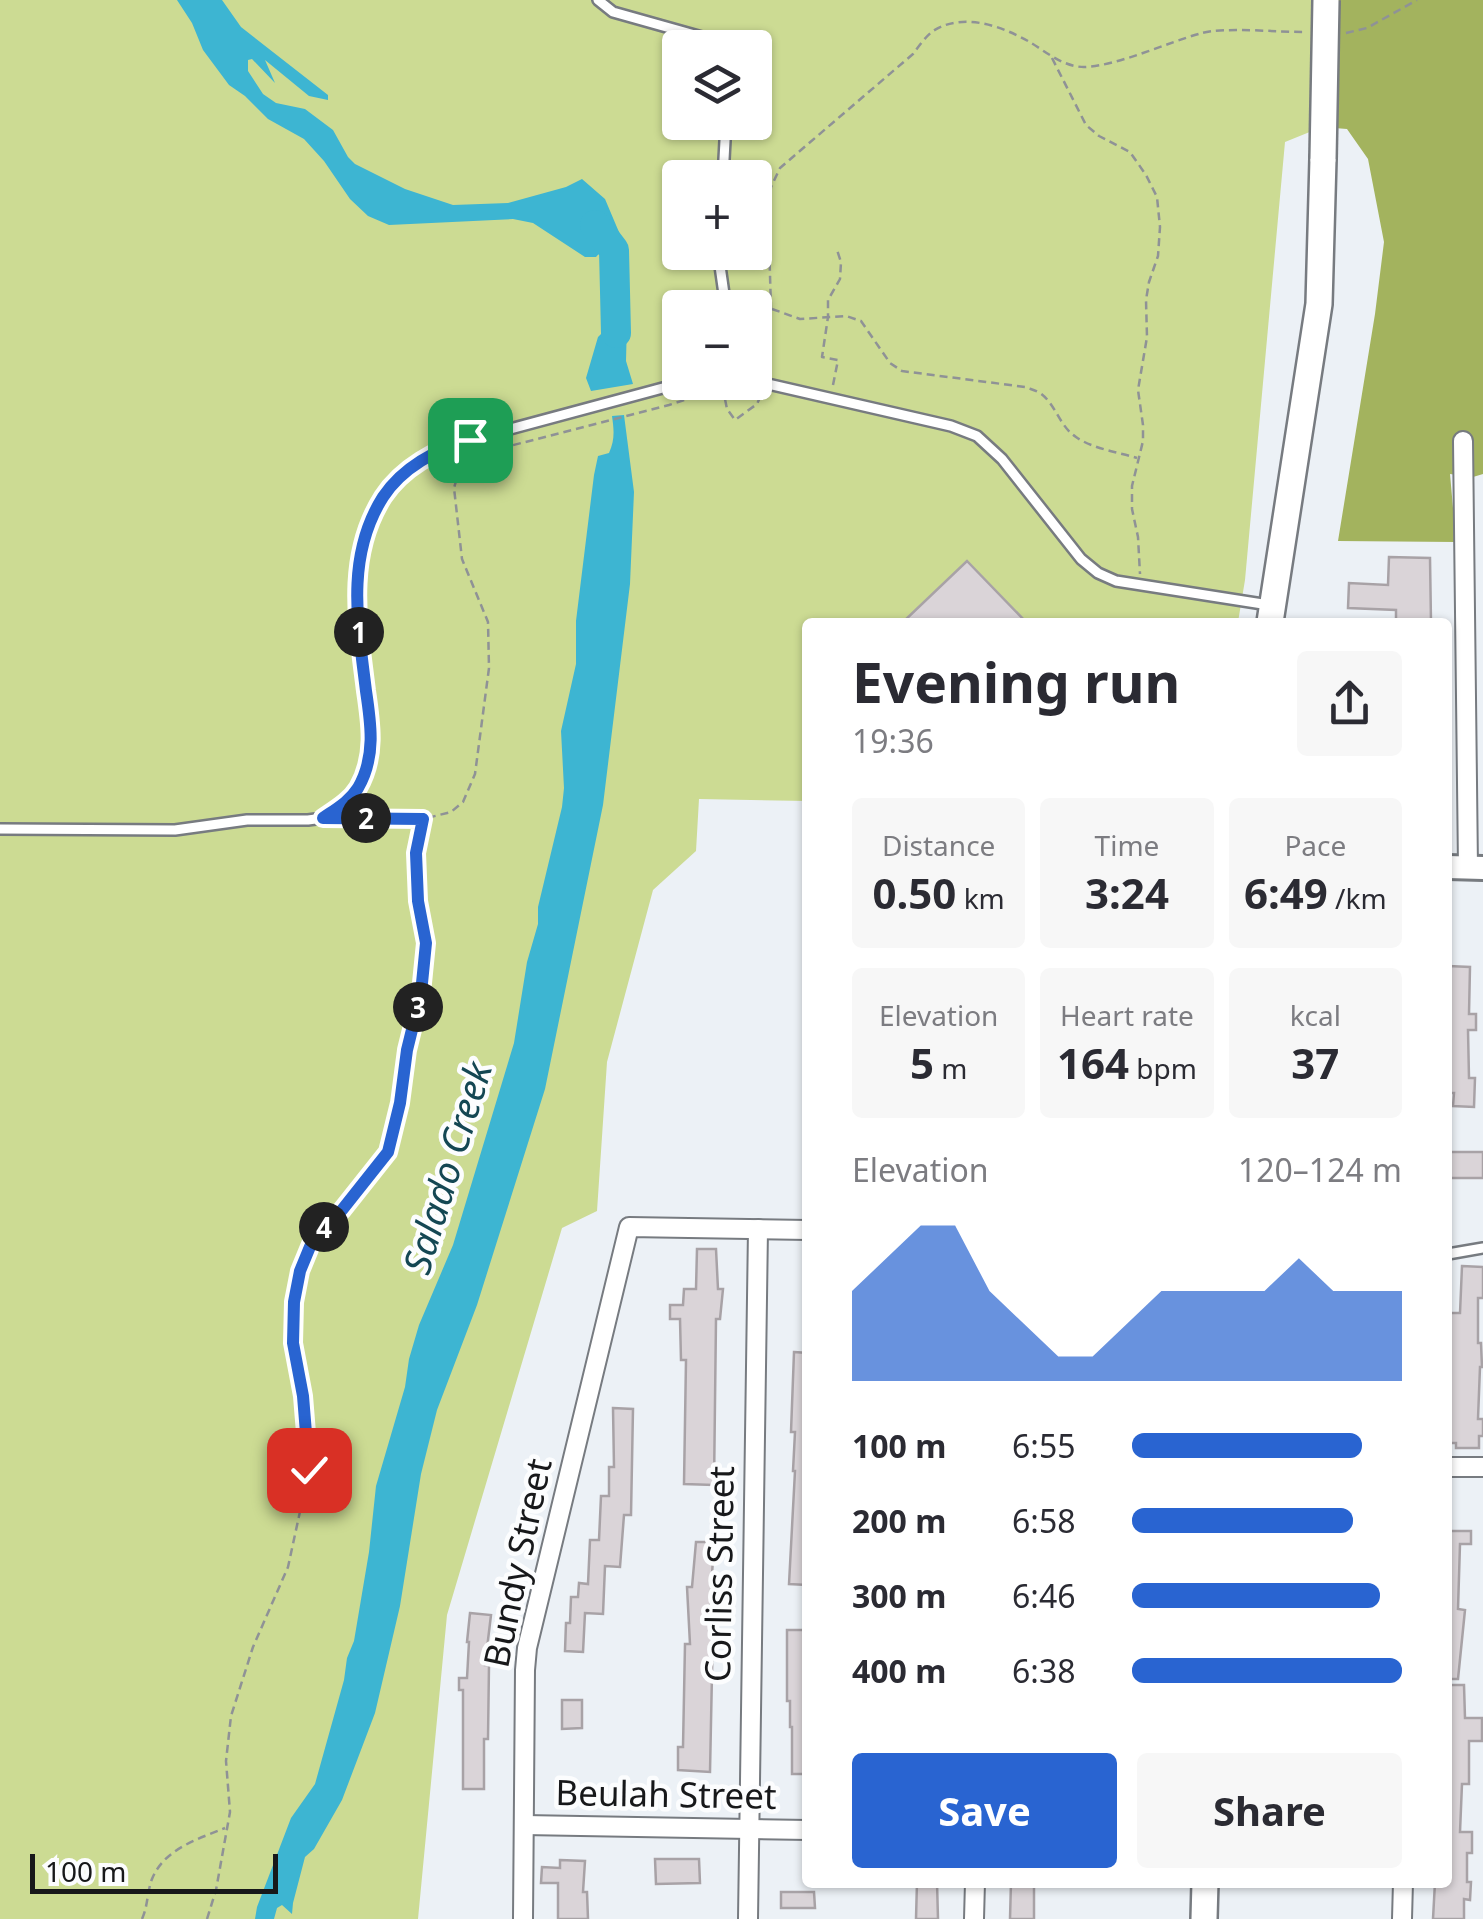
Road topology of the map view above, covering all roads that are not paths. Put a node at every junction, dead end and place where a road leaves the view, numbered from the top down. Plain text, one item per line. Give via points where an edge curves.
1 (598, 0) edge
2 (1326, 0) edge
3 (677, 30) edge
4 (772, 385) edge
5 (662, 390) edge
6 (1463, 441) dead end
7 (1271, 614) edge
8 (0, 830) edge
9 (1466, 868) edge
10 (758, 1229) junction
11 (802, 1230) edge
12 (1483, 1248) edge
13 (1452, 1253) edge
14 (1452, 1466) edge
15 (1483, 1467) edge
16 (524, 1826) junction
17 (749, 1830) junction
18 (802, 1830) edge
19 (975, 1888) edge
20 (1204, 1888) edge
21 (1402, 1888) edge
22 (523, 1919) edge
23 (748, 1919) edge
24 (974, 1919) edge
25 (1204, 1919) edge
26 (1402, 1919) edge

1 - 3 lane via 613,12
2 - 7 main road, bridge via 1319,304
4 - 7 lane via 976,436 1098,573
5 - 8 lane via 447,446 394,481 374,512 356,582 372,734 368,763 357,789 323,818 174,830
6 - 9 street
10 - 11 street
10 - 16 street, Bundy Street via 628,1226 527,1648
10 - 17 street, Corliss Street
12 - 13 lane
14 - 15 street
16 - 17 street, Beulah Street
16 - 22 street, Bundy Street
17 - 18 street, Beulah Street
17 - 23 street, Corliss Street
19 - 24 street
20 - 25 main road
21 - 26 street

